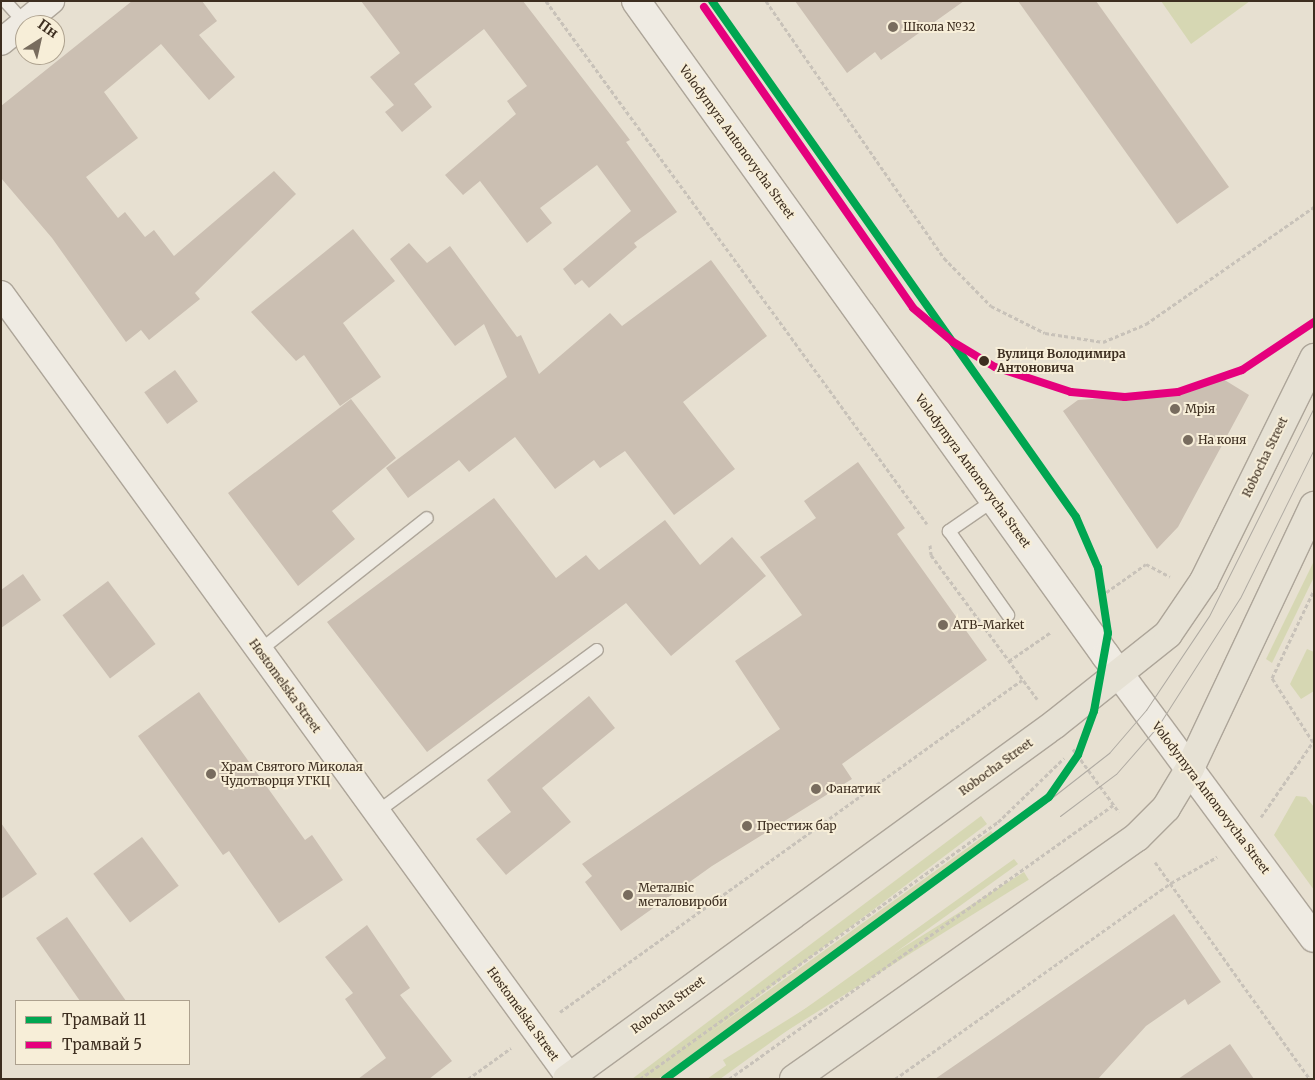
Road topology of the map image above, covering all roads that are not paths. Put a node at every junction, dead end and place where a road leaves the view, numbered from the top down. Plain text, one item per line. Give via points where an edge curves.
1 (5, 1) edge
2 (51, 1) edge
3 (636, 1) edge
4 (18, 15) edge
5 (34, 15) edge
6 (15, 31) edge
7 (1, 42) edge
8 (1, 294) edge
9 (1314, 358) edge
10 (994, 500) junction
11 (1314, 506) edge
12 (427, 518) dead end
13 (1008, 615) dead end
14 (597, 650) dead end
15 (259, 651) junction
16 (1119, 674) junction
17 (1190, 768) junction
18 (377, 812) junction
19 (1314, 938) edge
20 (568, 1078) edge
21 (794, 1079) edge

1 - 4 lane
2 - 5 street
3 - 10 street, Volodymyra Antonovycha Street
6 - 7 street
8 - 15 street, Hostomelska Street
9 - 16 main road, Robocha Street via 1194,600 1168,634
10 - 13 lane via 949,531
10 - 16 street, Volodymyra Antonovycha Street
11 - 17 main road
12 - 15 lane
14 - 18 lane
15 - 18 street, Hostomelska Street
16 - 17 street, Volodymyra Antonovycha Street
16 - 20 main road, Robocha Street
17 - 19 street, Volodymyra Antonovycha Street
17 - 21 main road via 1166,808 1137,837
18 - 20 street, Hostomelska Street

